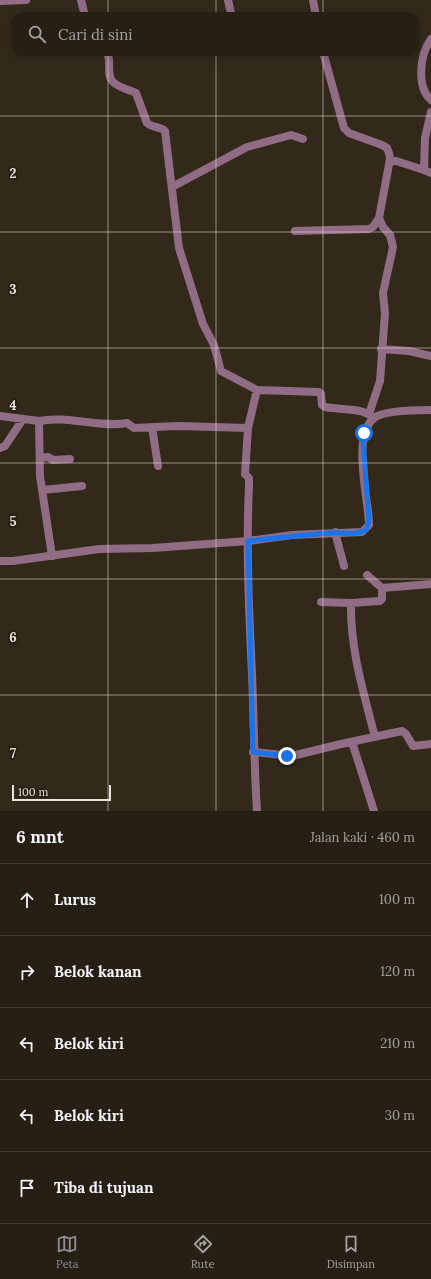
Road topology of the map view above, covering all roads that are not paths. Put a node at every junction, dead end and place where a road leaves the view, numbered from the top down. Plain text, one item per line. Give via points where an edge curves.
1 (26, 0) edge
2 (81, 0) edge
3 (228, 0) edge
4 (313, 0) edge
5 (0, 1) edge
6 (84, 12) edge
7 (231, 12) dead end
8 (315, 12) edge
9 (431, 39) edge
10 (109, 56) edge
11 (324, 56) edge
12 (431, 100) edge
13 (431, 112) edge
14 (303, 139) dead end
15 (390, 158) junction
16 (428, 171) edge
17 (172, 187) junction
18 (379, 218) junction
19 (295, 231) dead end
20 (381, 349) junction
21 (431, 356) edge
22 (257, 390) junction
23 (431, 410) edge
24 (0, 416) edge
25 (372, 416) junction
26 (23, 419) junction
27 (39, 421) junction
28 (152, 427) junction
29 (248, 428) junction
30 (0, 448) edge
31 (40, 458) junction
32 (70, 459) dead end
33 (158, 466) dead end
34 (82, 486) dead end
35 (42, 490) junction
36 (334, 532) junction
37 (248, 541) junction
38 (52, 556) junction
39 (0, 561) edge
40 (344, 566) dead end
41 (367, 575) dead end
42 (431, 584) edge
43 (382, 588) junction
44 (321, 602) dead end
45 (351, 604) junction
46 (375, 737) junction
47 (352, 742) junction
48 (431, 744) edge
49 (253, 752) junction
50 (256, 811) edge
51 (374, 811) edge

1 - 5 street
2 - 6 street
3 - 7 street
4 - 8 street
9 - 12 street via 425,51 422,70 424,91
10 - 17 street via 109,71 113,83 136,94 146,123 165,131
11 - 15 street via 344,128 349,133 387,148
13 - 16 street via 425,138
14 - 17 street via 291,135 248,147
15 - 16 street
15 - 18 street
17 - 22 street via 179,248 203,324 214,345 218,366 224,373
18 - 19 street via 369,229
18 - 20 street via 390,235 393,247 383,293 385,312
20 - 21 street
20 - 25 street via 380,381
22 - 25 street via 319,392 322,405 325,407
22 - 29 street
23 - 25 street
24 - 26 street
25 - 36 street via 363,440 369,525 366,530 358,533
26 - 27 street
26 - 30 street
27 - 28 street via 115,425 127,423 134,428
27 - 31 street
28 - 29 street
28 - 33 street
29 - 37 street via 245,471 250,486
31 - 32 street
31 - 35 street
34 - 35 street
35 - 38 street
36 - 37 street
36 - 40 street
37 - 38 street via 99,549
37 - 49 street
38 - 39 street
41 - 43 street
42 - 43 street
43 - 45 street via 382,600
44 - 45 street
45 - 46 street via 352,636 362,689
46 - 47 street
46 - 48 street via 402,731 412,746
47 - 49 street via 292,756
47 - 51 street
49 - 50 street

